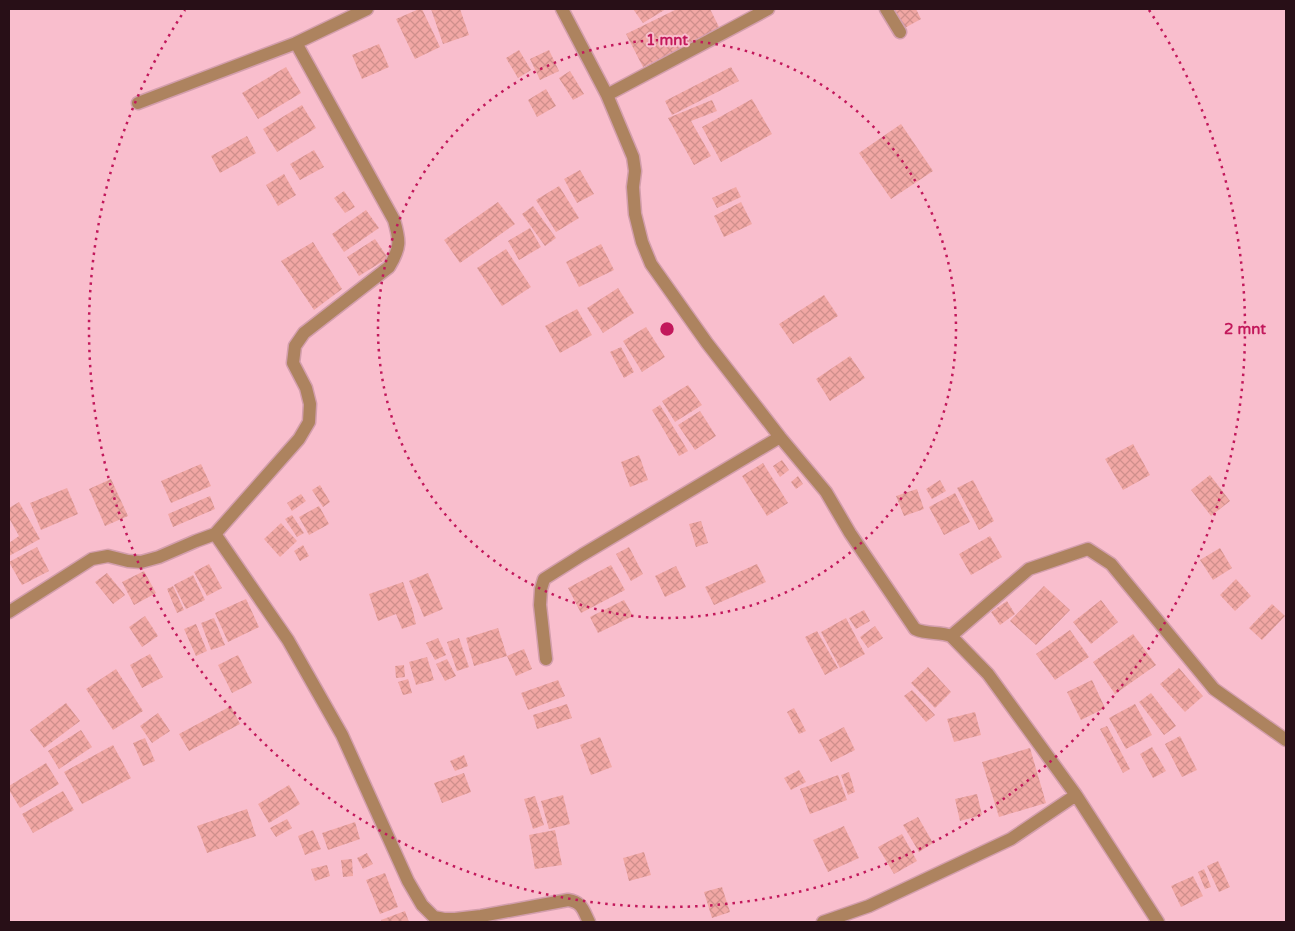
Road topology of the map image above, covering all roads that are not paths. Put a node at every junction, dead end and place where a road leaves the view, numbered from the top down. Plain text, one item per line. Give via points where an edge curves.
1 (367, 9) edge
2 (562, 9) edge
3 (768, 9) edge
4 (886, 9) edge
5 (900, 32) dead end
6 (296, 43) junction
7 (607, 95) junction
8 (138, 103) dead end
9 (780, 437) junction
10 (215, 534) junction
11 (9, 612) edge
12 (951, 636) junction
13 (546, 659) dead end
14 (1286, 740) edge
15 (1076, 795) junction
16 (589, 922) edge
17 (823, 922) edge
18 (1158, 922) edge

1 - 6 street
2 - 7 street
3 - 7 street
4 - 5 street
6 - 8 street
6 - 10 street via 394,220 399,238 397,254 389,267 304,333 295,346 293,363 306,388 310,404 309,422 299,439
7 - 9 street via 633,157 635,214 650,264
9 - 12 street via 826,492 915,629
9 - 13 street via 544,579 540,605
10 - 11 street via 142,562 108,556 92,559
10 - 16 street via 288,640 342,735 408,881 428,912 439,918 455,919 568,900 579,904
12 - 14 street via 1029,569 1088,549 1110,564 1214,690
12 - 15 street via 988,674
15 - 17 street via 1011,839 869,906
15 - 18 street

